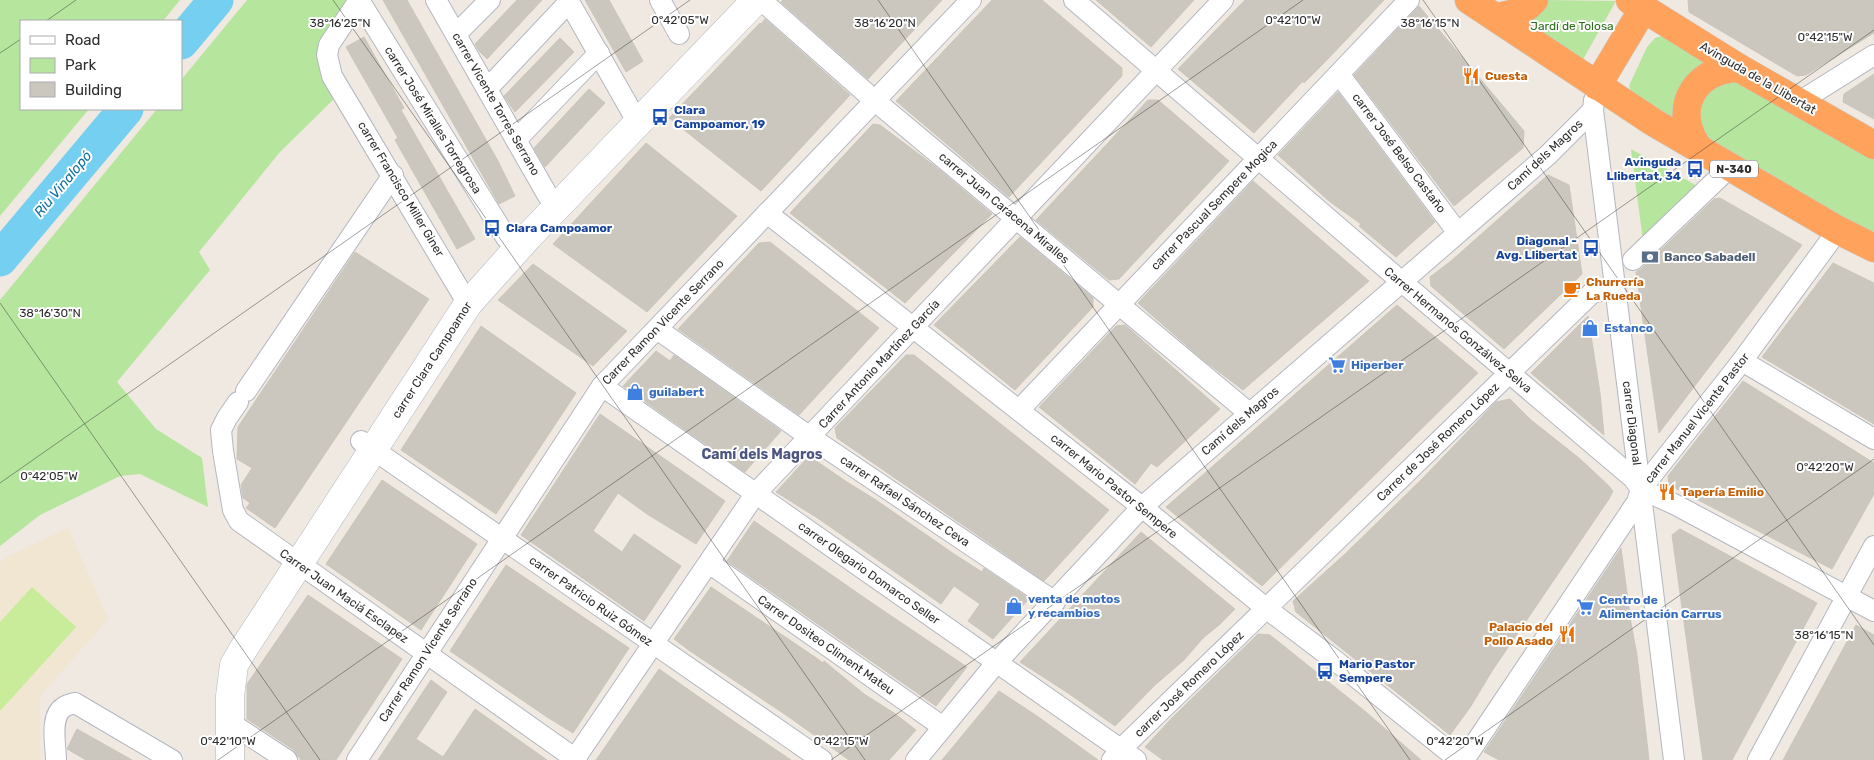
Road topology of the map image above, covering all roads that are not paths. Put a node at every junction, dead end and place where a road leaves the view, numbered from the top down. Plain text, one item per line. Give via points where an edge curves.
1 (359, 0) edge
2 (436, 0) edge
3 (490, 0) edge
4 (660, 0) edge
5 (736, 0) edge
6 (756, 0) edge
7 (761, 0) edge
8 (971, 0) edge
9 (1074, 0) edge
10 (1223, 0) edge
11 (1409, 0) edge
12 (1469, 0) edge
13 (1534, 0) edge
14 (569, 1) edge
15 (1641, 3) edge
16 (1495, 17) junction
17 (456, 34) junction
18 (679, 34) dead end
19 (599, 53) junction
20 (1874, 55) edge
21 (1739, 68) junction
22 (1156, 71) junction
23 (1339, 74) junction
24 (487, 89) junction
25 (1595, 98) junction
26 (874, 100) junction
27 (1799, 102) junction
28 (635, 116) junction
29 (516, 140) junction
30 (1874, 145) edge
31 (1700, 150) junction
32 (1258, 158) junction
33 (1730, 167) junction
34 (393, 175) junction
35 (553, 201) junction
36 (767, 213) junction
37 (1016, 219) junction
38 (1838, 230) junction
39 (1458, 233) junction
40 (507, 239) junction
41 (1874, 248) edge
42 (1633, 260) dead end
43 (1402, 282) junction
44 (1616, 289) junction
45 (465, 297) junction
46 (1118, 305) junction
47 (914, 328) junction
48 (657, 329) junction
49 (1742, 361) junction
50 (1509, 373) junction
51 (602, 386) junction
52 (1019, 410) junction
53 (1249, 413) junction
54 (810, 437) junction
55 (1874, 439) edge
56 (367, 445) junction
57 (1641, 489) junction
58 (756, 494) junction
59 (1142, 507) junction
60 (501, 538) junction
61 (1874, 546) edge
62 (293, 559) junction
63 (709, 562) junction
64 (1847, 597) junction
65 (1056, 602) junction
66 (1267, 609) junction
67 (1874, 611) edge
68 (653, 645) junction
69 (425, 654) junction
70 (997, 662) junction
71 (227, 664) junction
72 (229, 722) junction
73 (943, 727) junction
74 (1123, 756) edge
75 (56, 760) edge
76 (172, 760) edge
77 (215, 760) edge
78 (230, 760) edge
79 (288, 760) edge
80 (357, 760) edge
81 (575, 760) edge
82 (822, 760) edge
83 (916, 760) edge
84 (1460, 760) edge
85 (1464, 760) edge
86 (1674, 760) edge
87 (1758, 760) edge

1 - 34 street, carrer Francisco Miller Giner via 329,45 332,76
1 - 40 street, carrer José Miralles Torregrosa
2 - 17 street, carrer Vicente Torres Serrano
3 - 17 street
4 - 18 street
5 - 28 street, carrer Clara Campoamor
6 - 28 street, carrer Clara Campoamor
7 - 26 street, carrer Juan Caracena Miralles
8 - 26 street, Carrer Ramon Vicente Serrano
9 - 22 street, Carrer Hermanos Gonzálvez Selva
10 - 22 street, Carrer Antonio Martínez García
11 - 23 street, carrer Pascual Sempere Mogica
12 - 16 highway, N-340
13 - 16 highway via 1520,11
14 - 19 street
14 - 24 street
15 - 21 highway, Avinguda de la Llibertat
15 - 25 highway, Avinguda de la Llibertat
16 - 25 highway, N-340
17 - 24 street, carrer Vicente Torres Serrano
19 - 28 street
19 - 29 street
20 - 27 street
21 - 27 highway, Avinguda de la Llibertat
21 - 31 highway via 1721,70 1705,77 1690,95 1686,118 1688,130
22 - 32 street, Carrer Hermanos Gonzálvez Selva
22 - 37 street, Carrer Antonio Martínez García
23 - 32 street, carrer Pascual Sempere Mogica
23 - 39 street, carrer José Belso Castaño
24 - 29 street, carrer Vicente Torres Serrano
25 - 31 highway, N-340
25 - 39 street, Camí dels Magros via 1548,155
25 - 44 street, carrer Diagonal
26 - 36 street, Carrer Ramon Vicente Serrano
26 - 37 street, carrer Juan Caracena Miralles
27 - 30 highway, Avinguda de la Llibertat
28 - 35 street, carrer Clara Campoamor
29 - 35 street, carrer Vicente Torres Serrano
31 - 33 highway, N-340
32 - 43 street, Carrer Hermanos Gonzálvez Selva
32 - 46 street, carrer Pascual Sempere Mogica
33 - 38 highway, N-340
33 - 42 street
34 - 45 street, carrer Francisco Miller Giner
34 - 62 street, Carrer Juan Maciá Esclapez via 226,418 221,430 233,510 239,521
35 - 40 street, carrer Clara Campoamor
35 - 45 street, carrer Clara Campoamor
36 - 47 street, carrer Mario Pastor Sempere
36 - 48 street, Carrer Ramon Vicente Serrano
37 - 46 street, carrer Juan Caracena Miralles
37 - 47 street, Carrer Antonio Martínez García
38 - 41 highway, N-340
38 - 49 street, carrer Manuel Vicente Pastor
39 - 43 street, Camí dels Magros
40 - 45 street, carrer Clara Campoamor
43 - 50 street, Carrer Hermanos Gonzálvez Selva
43 - 53 street, Camí dels Magros
44 - 50 street, Carrer de José Romero López via 1593,292
44 - 57 street, carrer Diagonal
45 - 56 street, carrer Clara Campoamor
46 - 52 street, carrer Pascual Sempere Mogica
46 - 53 street, carrer Juan Caracena Miralles
47 - 52 street, carrer Mario Pastor Sempere
47 - 54 street, Carrer Antonio Martínez García
48 - 51 street, Carrer Ramon Vicente Serrano
48 - 54 street, carrer Rafael Sánchez Ceva
49 - 55 street
49 - 57 street, carrer Manuel Vicente Pastor
50 - 57 street, Carrer Hermanos Gonzálvez Selva via 1633,478
50 - 66 street, Carrer de José Romero López
51 - 58 street, carrer Olegario Domarco Seller
51 - 60 street, Carrer Ramon Vicente Serrano
52 - 59 street, carrer Mario Pastor Sempere
53 - 59 street, Camí dels Magros
54 - 58 street, Carrer Antonio Martínez García
54 - 65 street, carrer Rafael Sánchez Ceva
56 - 60 street, carrer Patricio Ruiz Gómez
56 - 62 street, carrer Clara Campoamor
57 - 64 street, Carrer Hermanos Gonzálvez Selva
57 - 85 street, carrer Manuel Vicente Pastor via 1637,502
57 - 86 street, carrer Diagonal
58 - 63 street, Carrer Antonio Martínez García
58 - 70 street, carrer Olegario Domarco Seller
59 - 65 street, Camí dels Magros
59 - 66 street, carrer Mario Pastor Sempere
60 - 68 street, carrer Patricio Ruiz Gómez
60 - 69 street, Carrer Ramon Vicente Serrano
61 - 64 street
62 - 69 street, Carrer Juan Maciá Esclapez
62 - 71 street, carrer Clara Campoamor via 244,648
63 - 68 street, Carrer Antonio Martínez García
63 - 73 street, Carrer Dositeo Climent Mateu
64 - 67 street, Carrer Hermanos Gonzálvez Selva
64 - 87 street
65 - 70 street, Camí dels Magros
66 - 74 street, carrer José Romero López
66 - 84 street, carrer Mario Pastor Sempere
68 - 81 street, Carrer Antonio Martínez García
68 - 82 street, carrer Patricio Ruiz Gómez
69 - 80 street, Carrer Ramon Vicente Serrano
69 - 81 street, Carrer Juan Maciá Esclapez
70 - 73 street, Camí dels Magros
70 - 74 street, carrer Olegario Domarco Seller
71 - 72 street
71 - 77 street via 215,679
72 - 78 street
72 - 79 street
73 - 83 street, Camí dels Magros
75 - 76 street via 57,713 64,706 75,703

